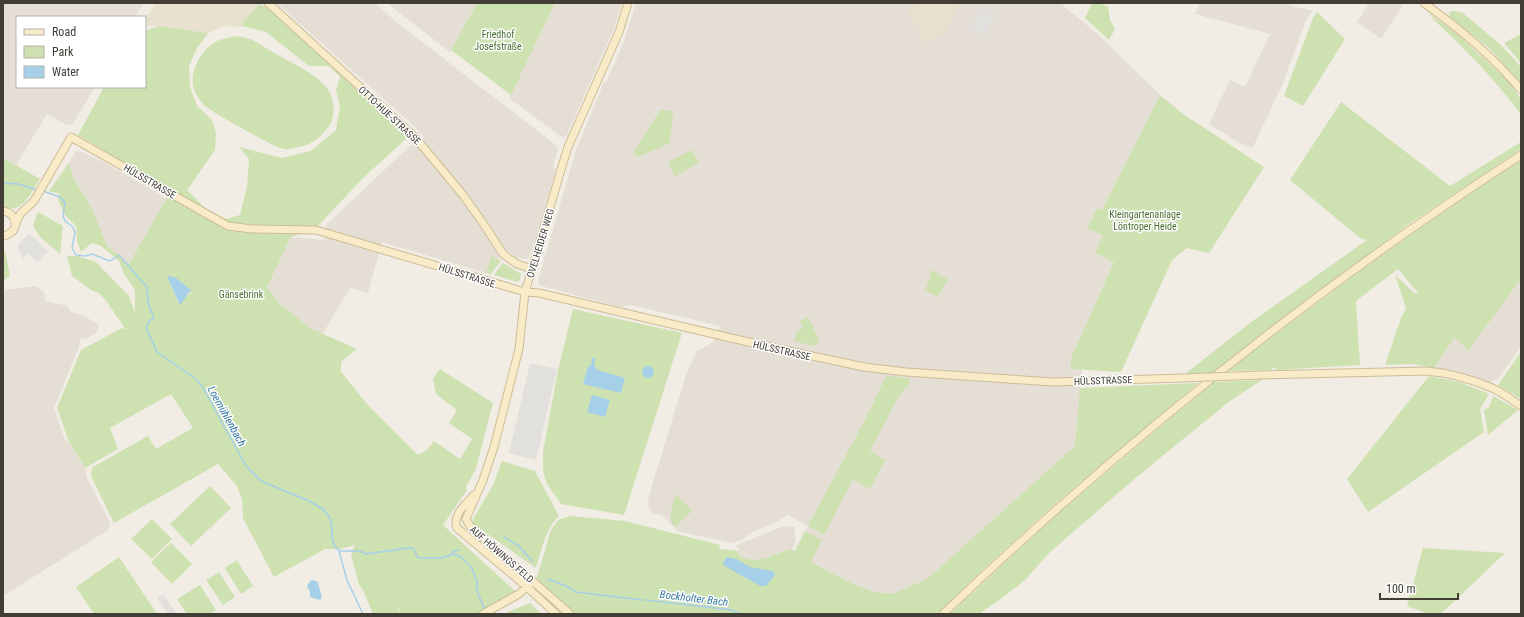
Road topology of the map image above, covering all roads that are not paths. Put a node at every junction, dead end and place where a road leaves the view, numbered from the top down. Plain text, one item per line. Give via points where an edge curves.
1 (268, 3) edge
2 (628, 3) edge
3 (1424, 3) edge
4 (1521, 90) edge
5 (1521, 155) edge
6 (3, 211) edge
7 (12, 214) junction
8 (20, 214) junction
9 (15, 225) junction
10 (3, 236) edge
11 (532, 269) junction
12 (525, 292) junction
13 (1521, 406) edge
14 (478, 490) junction
15 (533, 581) junction
16 (527, 587) junction
17 (483, 614) edge
18 (556, 614) edge
19 (570, 614) edge
20 (943, 614) edge

1 - 11 main road, OTTO-HUE-STRASSE via 414,136 463,195 503,254 517,264
2 - 11 main road, OVELHEIDER WEG via 619,32 568,147
3 - 4 main road via 1487,52
5 - 20 main road via 1406,232 1292,316 1174,409 1035,528
6 - 7 main road
7 - 8 main road
7 - 9 main road
8 - 9 main road
8 - 12 main road, HÜLSSTRASSE via 34,201 44,186 71,137 228,226 263,230 316,230
9 - 10 main road via 10,234
11 - 12 main road, OVELHEIDER WEG
12 - 13 main road, HÜLSSTRASSE, bridge via 864,367 906,372 1053,382 1427,371 1443,372 1493,388
12 - 14 main road, OVELHEIDER WEG via 516,364 489,464
14 - 15 main road, AUF HÖWINGS FELD via 467,515 467,522
14 - 16 main road, AUF HÖWINGS FELD via 458,515 458,528
15 - 16 main road
15 - 19 main road, AUF HÖWINGS FELD
16 - 17 main road
16 - 18 main road, AUF HÖWINGS FELD

